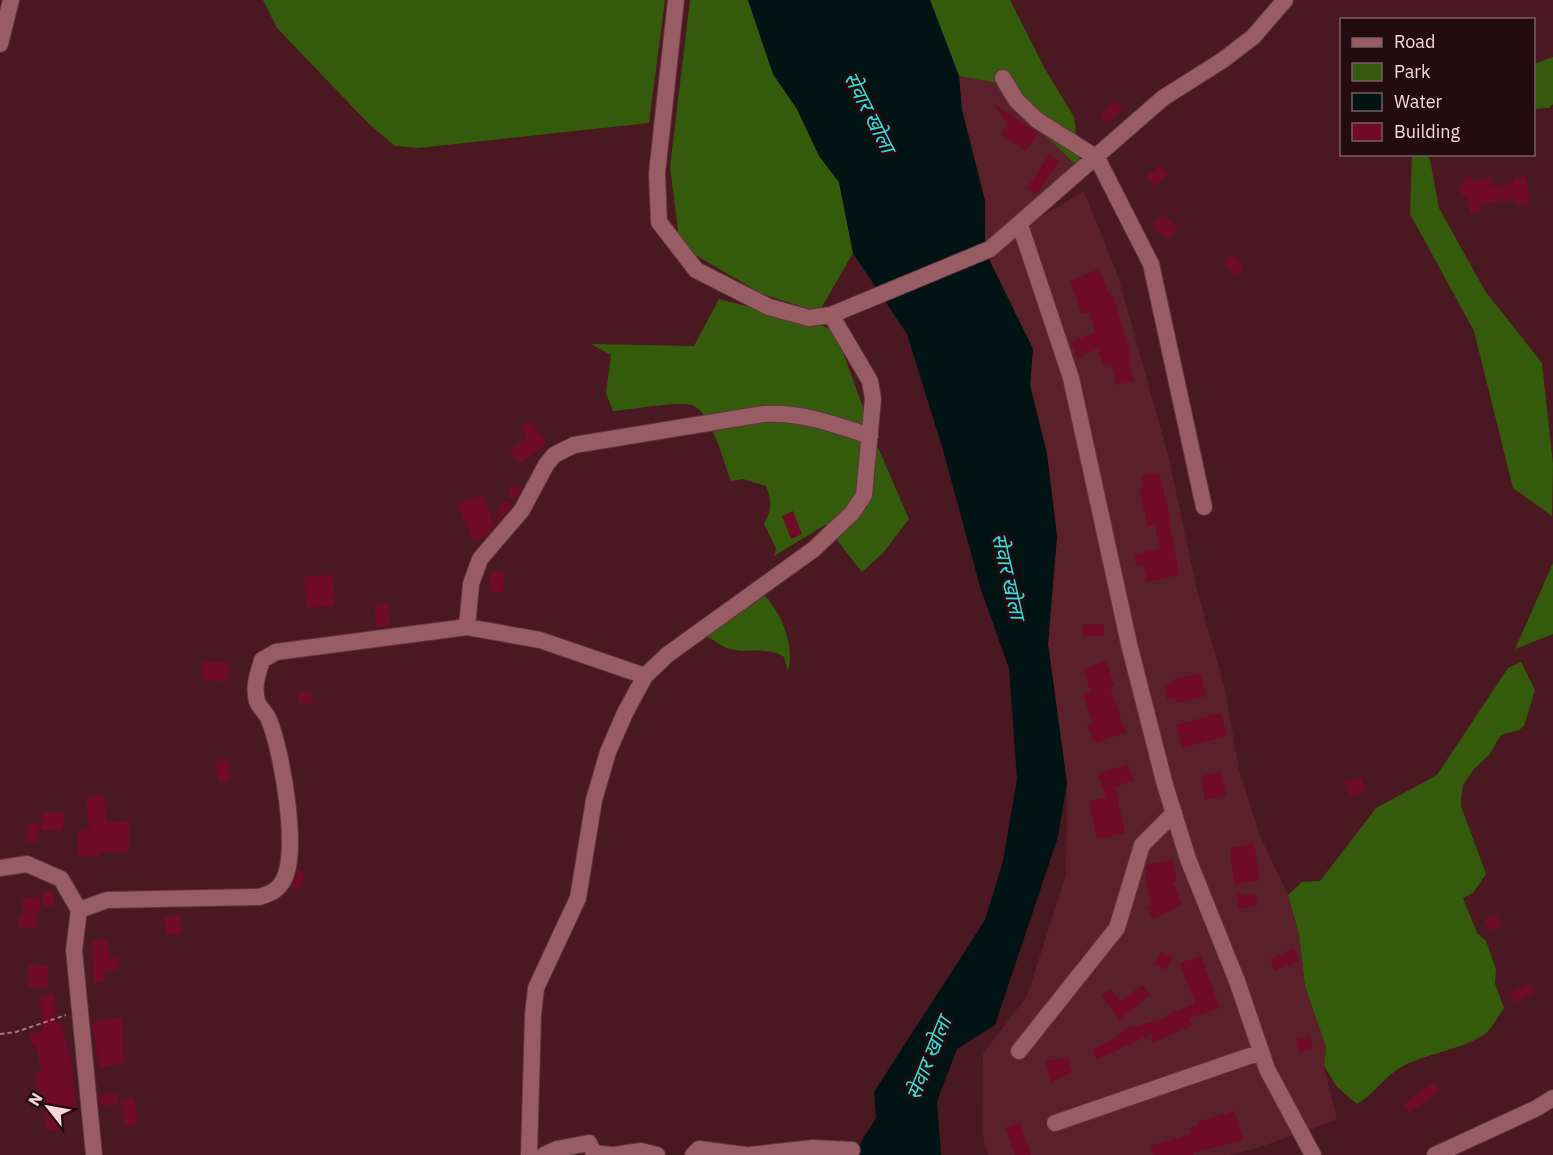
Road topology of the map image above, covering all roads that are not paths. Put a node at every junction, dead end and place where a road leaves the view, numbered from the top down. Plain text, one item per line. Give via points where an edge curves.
1 (11, 0) edge
2 (676, 0) edge
3 (1285, 0) edge
4 (0, 44) edge
5 (1004, 78) dead end
6 (1097, 158) junction
7 (1020, 225) junction
8 (831, 315) junction
9 (870, 436) junction
10 (1204, 507) dead end
11 (466, 627) junction
12 (645, 676) junction
13 (1173, 813) junction
14 (0, 868) edge
15 (79, 910) junction
16 (1019, 1051) dead end
17 (1261, 1052) junction
18 (1553, 1098) edge
19 (1055, 1123) dead end
20 (852, 1150) dead end
21 (94, 1155) edge
22 (529, 1155) edge
23 (544, 1155) edge
24 (613, 1155) edge
25 (657, 1155) edge
26 (693, 1155) edge
27 (745, 1155) edge
28 (750, 1155) edge
29 (1313, 1155) edge
30 (1435, 1155) edge

1 - 4 street
2 - 8 street via 657,173 659,222 696,270 769,307 809,318
3 - 6 street via 1246,43 1163,98
5 - 6 street via 1016,100 1036,120
6 - 7 street
6 - 10 street via 1151,264
7 - 8 street via 990,249
7 - 13 street via 1071,378 1130,644
8 - 9 street via 870,381
9 - 11 street via 787,412 563,450 546,465 512,525 480,560 471,584
9 - 12 street via 864,495 852,513 814,549 692,635
11 - 12 street via 540,640
11 - 15 street via 276,652 262,660 255,683 258,702 269,719 287,795 289,834 289,862 284,880 273,892 247,897 107,900
12 - 22 street via 608,752 594,800 578,898 536,988
13 - 16 street via 1142,845 1117,928
13 - 17 street
14 - 15 street via 27,864 61,879
15 - 21 street via 74,950
17 - 19 street
17 - 29 street
18 - 30 street
20 - 28 street via 813,1148
23 - 24 street via 589,1143 594,1153
24 - 25 street via 641,1151
26 - 27 street via 699,1149

